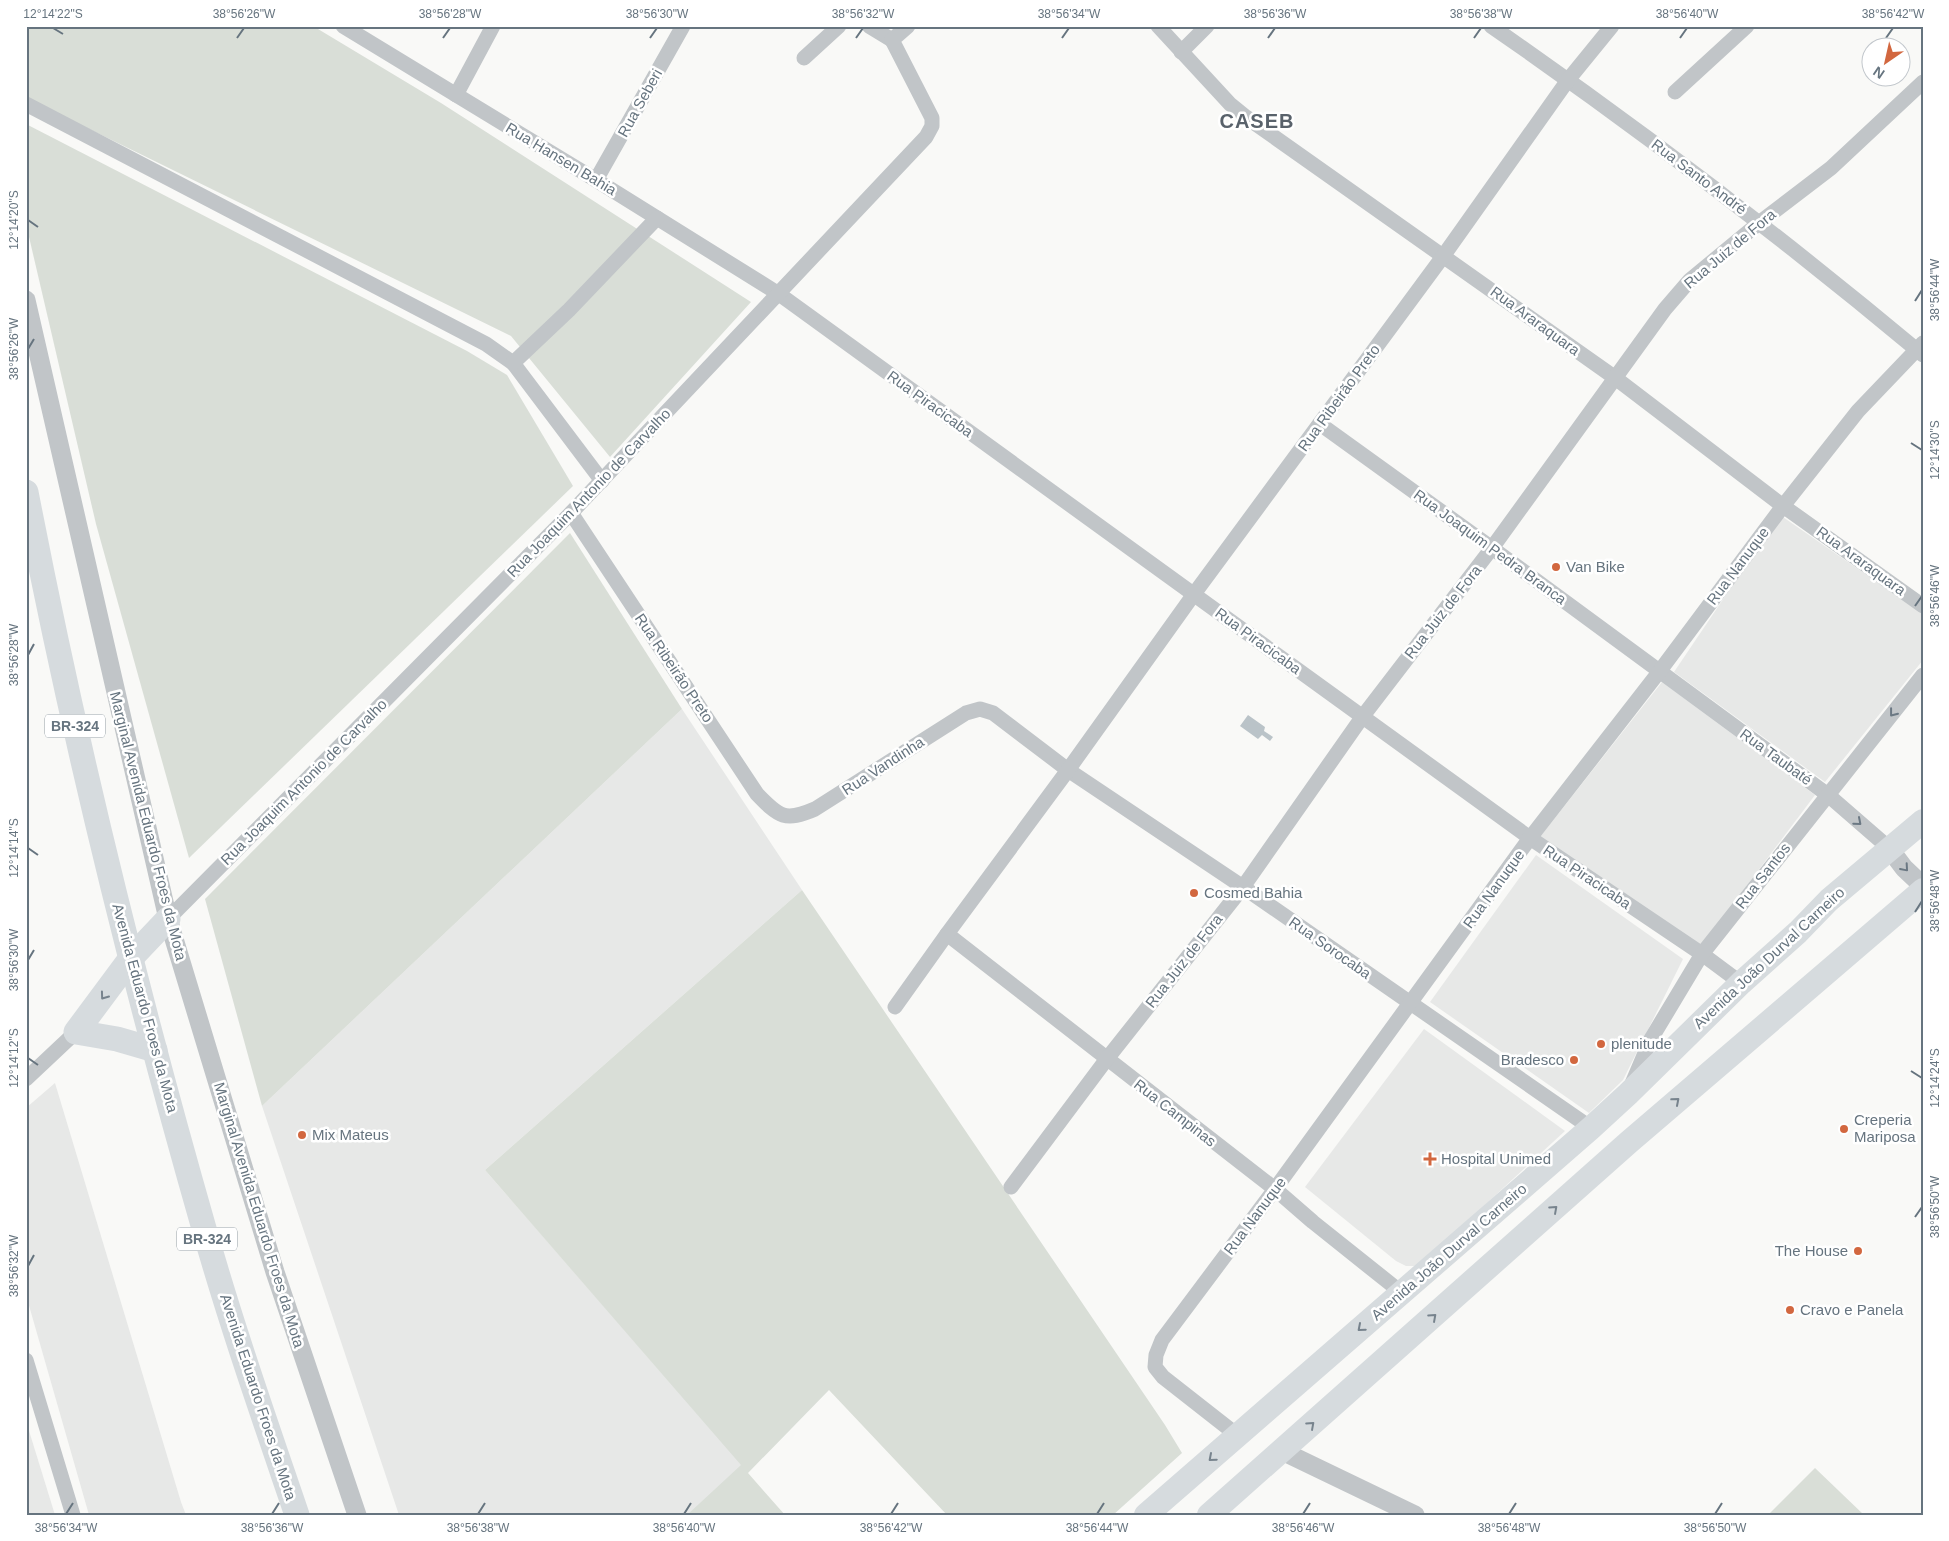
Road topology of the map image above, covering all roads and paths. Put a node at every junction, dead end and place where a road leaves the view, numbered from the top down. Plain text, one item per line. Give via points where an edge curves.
1 (343, 26) edge
2 (493, 26) edge
3 (683, 26) edge
4 (840, 26) edge
5 (869, 26) edge
6 (908, 26) edge
7 (1158, 26) edge
8 (1207, 26) edge
9 (1491, 26) edge
10 (1612, 26) edge
11 (1747, 26) edge
12 (892, 40) junction
13 (1181, 52) junction
14 (804, 58) dead end
15 (1568, 80) junction
16 (1923, 82) edge
17 (1675, 92) dead end
18 (456, 95) junction
19 (26, 104) edge
20 (596, 180) junction
21 (658, 218) junction
22 (1759, 223) junction
23 (1444, 255) junction
24 (779, 294) junction
25 (26, 300) edge
26 (1921, 350) edge
27 (513, 363) junction
28 (1614, 377) junction
29 (1320, 424) junction
30 (602, 481) junction
31 (26, 492) edge
32 (1783, 506) junction
33 (571, 513) junction
34 (1492, 548) junction
35 (1194, 594) junction
36 (1923, 606) edge
37 (1659, 672) junction
38 (1923, 674) edge
39 (1363, 716) junction
40 (1068, 770) junction
41 (1828, 795) junction
42 (784, 816) joint
43 (1923, 821) edge
44 (1530, 838) junction
45 (1888, 848) junction
46 (1243, 887) junction
47 (1923, 888) edge
48 (168, 919) junction
49 (947, 934) junction
50 (1702, 954) junction
51 (131, 958) junction
52 (1740, 983) junction
53 (1410, 1005) junction
54 (895, 1007) dead end
55 (76, 1032) junction
56 (155, 1050) junction
57 (1106, 1060) junction
58 (26, 1079) edge
59 (1628, 1094) junction
60 (1590, 1128) junction
61 (1011, 1187) dead end
62 (1275, 1190) junction
63 (1402, 1293) junction
64 (26, 1360) edge
65 (1237, 1435) junction
66 (1282, 1452) junction
67 (73, 1515) edge
68 (297, 1515) edge
69 (357, 1515) edge
70 (1146, 1515) edge
71 (1209, 1515) edge
72 (1415, 1515) edge

1 - 18 street, Rua Hansen Bahia
2 - 18 street
3 - 20 street, Rua Seberi
4 - 14 street
5 - 12 street
6 - 12 street
7 - 13 street, Rua Araraquara
8 - 13 street
9 - 15 street, Rua Santo André
10 - 15 street, Rua Ribeirão Preto
11 - 17 street
12 - 24 street, Rua Joaquim Antonio de Carvalho via 929,109 932,126 916,148
13 - 23 street, Rua Araraquara via 1246,117
15 - 22 street, Rua Santo André
15 - 23 street, Rua Ribeirão Preto
16 - 22 street, Rua Juiz de Fora via 1832,168
18 - 20 street, Rua Hansen Bahia
19 - 27 street via 486,344
20 - 21 street, Rua Hansen Bahia
21 - 24 street, Rua Hansen Bahia
21 - 27 street
22 - 26 street, Rua Santo André
22 - 28 street, Rua Juiz de Fora via 1682,288
23 - 28 street, Rua Araraquara
23 - 29 street, Rua Ribeirão Preto
24 - 30 street, Rua Joaquim Antonio de Carvalho
24 - 35 street, Rua Piracicaba
25 - 48 street, Marginal Avenida Eduardo Froes da Mota
26 - 32 street, Rua Nanuque via 1858,411
27 - 30 street
28 - 32 street, Rua Araraquara
28 - 34 street, Rua Juiz de Fora
29 - 34 street, Rua Joaquim Pedra Branca
29 - 35 street, Rua Ribeirão Preto
30 - 33 street, Rua Joaquim Antonio de Carvalho
31 - 51 highway, Avenida Eduardo Froes da Mota / BR-324 via 86,776
32 - 36 street, Rua Araraquara
32 - 37 street, Rua Nanuque
33 - 42 street, Rua Ribeirão Preto via 758,794 772,810
33 - 48 street, Rua Joaquim Antonio de Carvalho
34 - 37 street, Rua Joaquim Pedra Branca
34 - 39 street, Rua Juiz de Fora
35 - 39 street, Rua Piracicaba
35 - 40 street, Rua Ribeirão Preto
37 - 41 street, Rua Taubaté
37 - 44 street, Rua Nanuque
38 -> 41 street, Rua Santos
39 - 44 street, Rua Piracicaba
39 - 46 street, Rua Juiz de Fora
40 - 42 street, Rua Vandinha via 1006,721 980,709 966,713 816,809 801,815
40 - 46 street, Rua Sorocaba
40 - 49 street, Rua Ribeirão Preto
41 -> 45 street, Rua Taubaté
41 - 50 street, Rua Santos
43 - 45 main road, Avenida João Durval Carneiro
44 - 50 street, Rua Piracicaba
44 - 53 street, Rua Nanuque
45 -> 47 street
45 - 52 main road, Avenida João Durval Carneiro
46 - 53 street, Rua Sorocaba
46 - 57 street, Rua Juiz de Fora
66 -> 47 main road via 1629,1142
48 - 51 highway
48 - 69 street, Marginal Avenida Eduardo Froes da Mota via 275,1272
49 - 54 street, Rua Ribeirão Preto
49 - 57 street, Rua Campinas
50 - 52 street, Rua Piracicaba
50 - 59 street, Rua Santos via 1651,1039
51 -> 55 highway
51 - 56 highway, Avenida Eduardo Froes da Mota / BR-324
52 - 59 main road, Avenida João Durval Carneiro
53 - 60 street, Rua Sorocaba
53 - 62 street, Rua Nanuque
55 - 56 highway
55 - 58 street
56 - 68 highway, Avenida Eduardo Froes da Mota / BR-324 via 205,1233
57 - 61 street, Rua Juiz de Fora
57 - 62 street, Rua Campinas
59 - 60 main road, Avenida João Durval Carneiro
60 - 63 main road, Avenida João Durval Carneiro
62 - 63 street, Rua Campinas
62 - 65 street, Rua Nanuque via 1162,1340 1156,1355 1155,1367 1163,1377
63 -> 65 main road, Avenida João Durval Carneiro
64 - 67 street
65 -> 70 main road, Avenida João Durval Carneiro
66 - 71 main road
66 - 72 street

